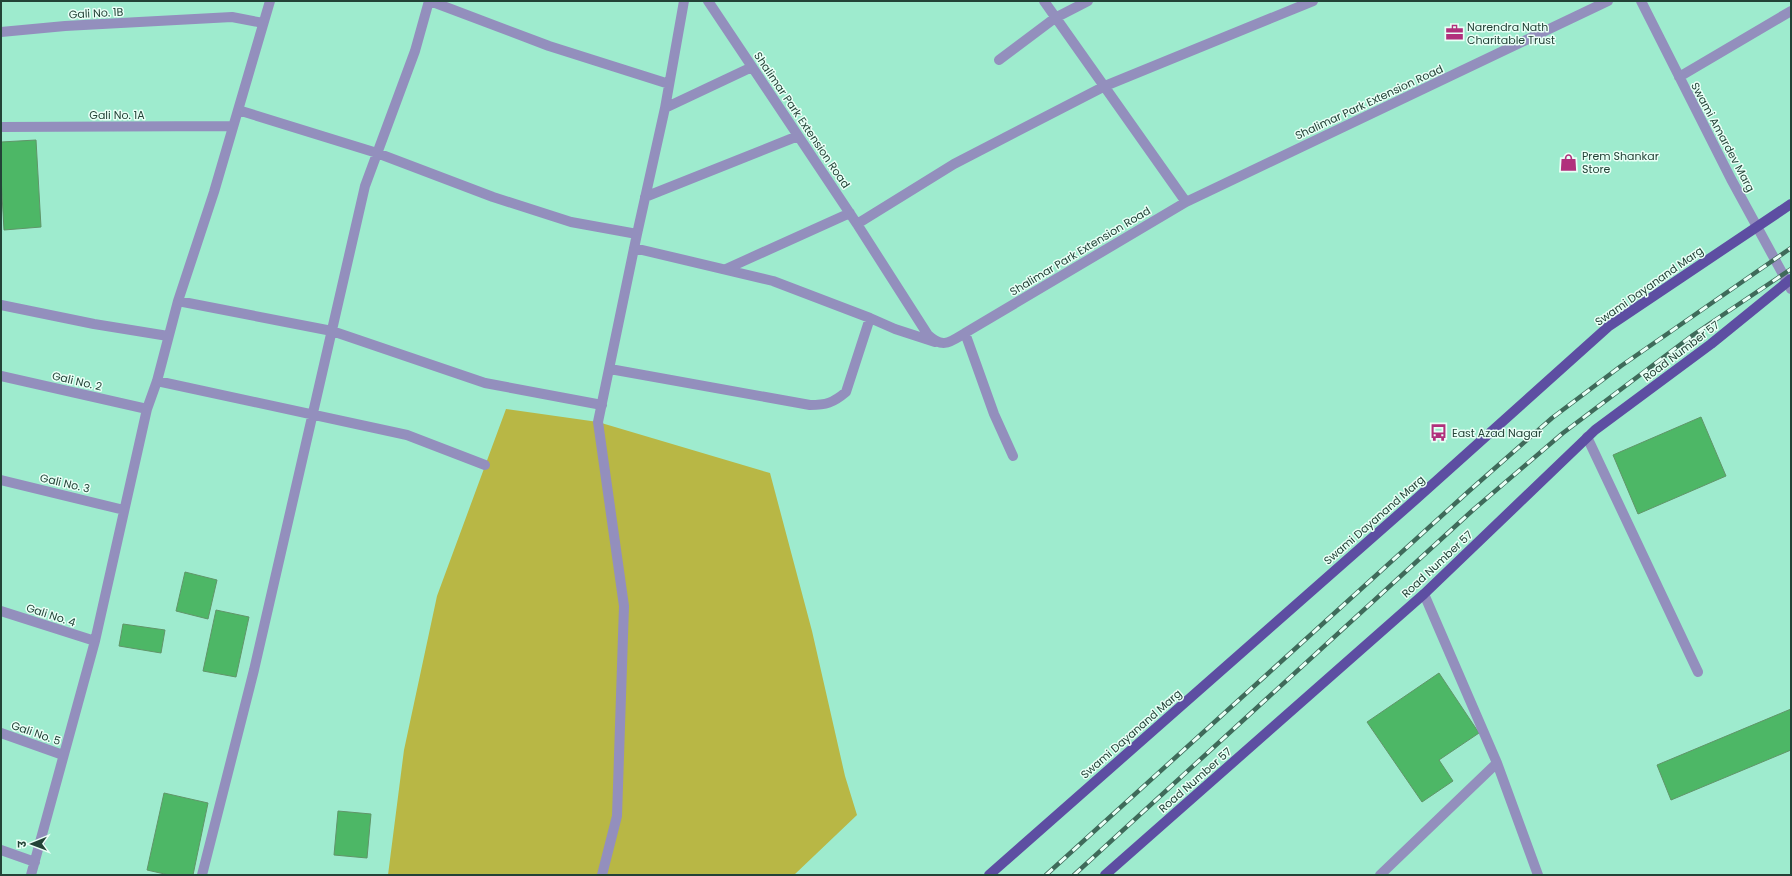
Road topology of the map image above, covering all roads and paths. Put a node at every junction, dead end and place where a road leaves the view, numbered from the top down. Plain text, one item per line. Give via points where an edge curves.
1 (270, 1) edge
2 (430, 1) edge
3 (684, 1) edge
4 (708, 1) edge
5 (1044, 1) edge
6 (1088, 1) edge
7 (1313, 1) edge
8 (1608, 1) edge
9 (1641, 1) edge
10 (1791, 12) edge
11 (1055, 18) junction
12 (263, 23) junction
13 (1, 32) edge
14 (999, 60) dead end
15 (752, 67) junction
16 (1679, 77) junction
17 (669, 84) junction
18 (1105, 86) junction
19 (665, 108) junction
20 (238, 110) junction
21 (233, 126) junction
22 (1, 127) edge
23 (798, 136) junction
24 (377, 153) junction
25 (645, 197) junction
26 (1186, 202) junction
27 (1791, 204) edge
28 (850, 213) junction
29 (857, 224) junction
30 (1757, 226) junction
31 (637, 234) junction
32 (634, 248) junction
33 (726, 269) junction
34 (1790, 283) edge
35 (178, 301) junction
36 (1, 305) edge
37 (870, 318) junction
38 (332, 331) junction
39 (965, 333) junction
40 (168, 336) junction
41 (936, 342) junction
42 (610, 369) junction
43 (1, 376) edge
44 (157, 381) junction
45 (602, 405) junction
46 (147, 409) junction
47 (313, 414) junction
48 (1587, 437) junction
49 (1014, 456) dead end
50 (485, 465) dead end
51 (1, 480) edge
52 (124, 510) junction
53 (1424, 594) junction
54 (1, 611) edge
55 (95, 641) junction
56 (1698, 672) dead end
57 (1, 733) edge
58 (63, 755) junction
59 (1497, 763) junction
60 (1, 850) edge
61 (35, 862) junction
62 (31, 875) edge
63 (202, 875) edge
64 (602, 875) edge
65 (989, 875) edge
66 (1105, 875) edge
67 (1380, 875) edge
68 (1538, 875) edge

1 - 12 street
2 - 17 street via 550,46
2 - 24 street
3 - 17 street
4 - 15 street, Shalimar Park Extension Road
5 - 11 street
6 - 11 street
7 - 18 street
8 - 26 street, Shalimar Park Extension Road
9 - 16 street, Swami Amardev Marg
10 - 16 street
11 - 14 street
11 - 18 street
12 - 13 street, Gali No. 1B via 232,17
12 - 20 street
15 - 19 street
15 - 23 street, Shalimar Park Extension Road
16 - 30 street, Swami Amardev Marg
17 - 19 street
18 - 26 street
18 - 29 street via 954,164
19 - 25 street
20 - 21 street
20 - 24 street
21 - 22 street, Gali No. 1A
21 - 35 street
23 - 25 street
23 - 28 street, Shalimar Park Extension Road
24 - 31 street via 494,197 571,222
24 - 38 street via 365,186
25 - 31 street
26 - 39 street, Shalimar Park Extension Road
27 - 30 main road, Swami Dayanand Marg
28 - 29 street, Shalimar Park Extension Road
28 - 33 street
29 - 41 street, Shalimar Park Extension Road via 928,335
30 - 34 street, Swami Amardev Marg
30 - 65 main road, Swami Dayanand Marg via 1609,326
31 - 32 street
32 - 33 street
32 - 42 street
33 - 37 street via 773,281
34 - 48 main road, Road Number 57
35 - 38 street
35 - 40 street
36 - 40 street
37 - 41 street
37 - 42 street via 846,392 825,405 810,405
38 - 45 street via 485,383
38 - 47 street
39 - 41 street, Shalimar Park Extension Road via 951,341
39 - 49 street via 994,414
40 - 44 street
42 - 45 street
43 - 46 street, Gali No. 2
44 - 46 street
44 - 47 street
45 - 64 street via 598,422 624,606 617,816
46 - 52 street
47 - 50 street via 407,435
47 - 63 street via 254,670
48 - 53 main road, Road Number 57
48 - 56 street
51 - 52 street, Gali No. 3
52 - 55 street
53 - 59 street
53 - 66 main road, Road Number 57
54 - 55 street, Gali No. 4
55 - 58 street
57 - 58 street, Gali No. 5
58 - 61 street
59 - 67 street
59 - 68 street
60 - 61 street
61 - 62 street

